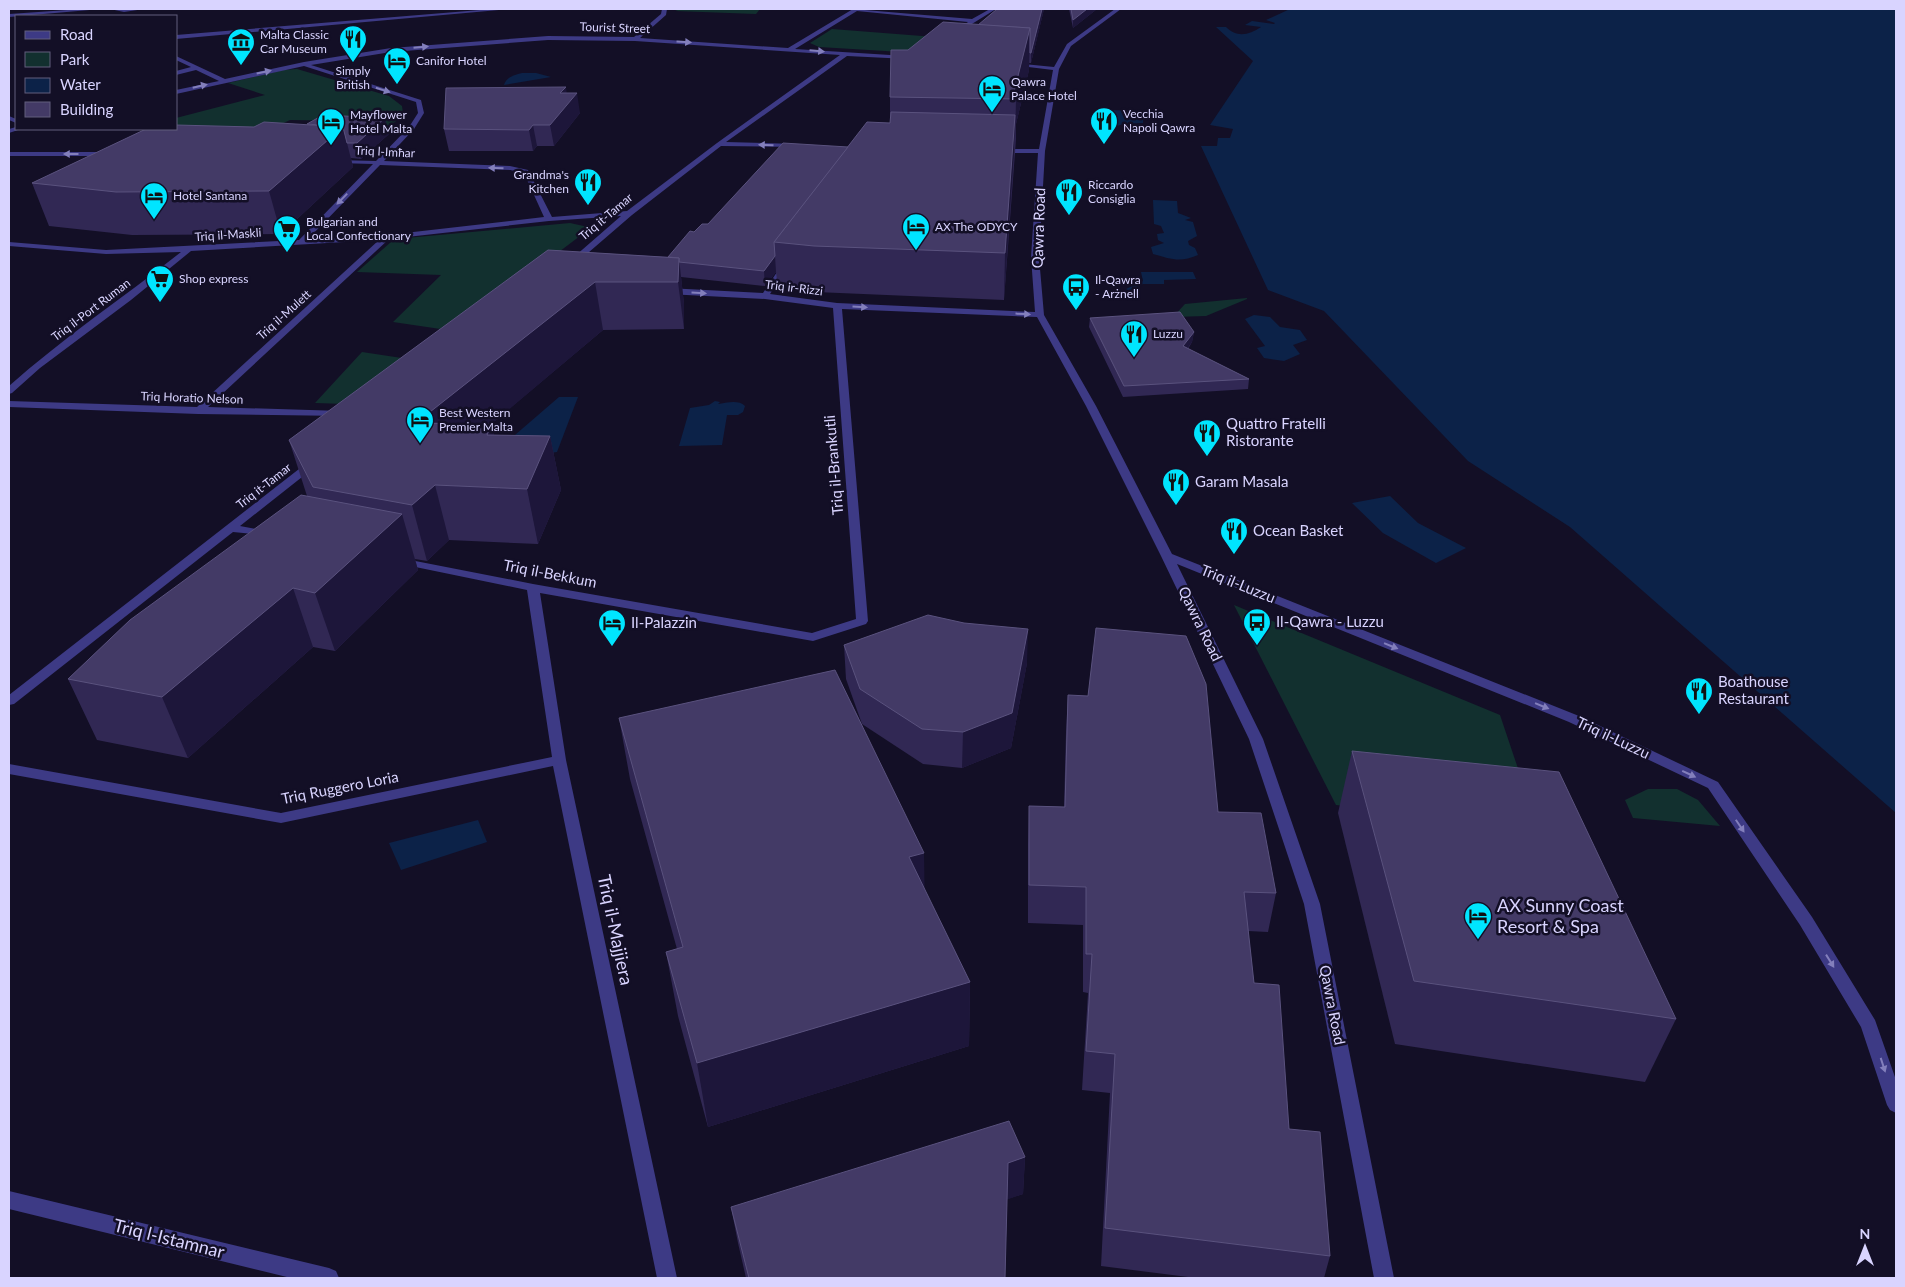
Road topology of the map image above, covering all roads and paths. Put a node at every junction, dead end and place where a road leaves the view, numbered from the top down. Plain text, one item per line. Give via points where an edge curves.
1 (98, 9) edge
2 (113, 9) edge
3 (141, 9) edge
4 (507, 9) edge
5 (664, 9) edge
6 (856, 9) edge
7 (992, 9) edge
8 (1118, 9) edge
9 (131, 13) edge
10 (22, 15) edge
11 (973, 21) junction
12 (959, 31) edge
13 (178, 37) edge
14 (635, 39) junction
15 (790, 49) junction
16 (845, 54) junction
17 (916, 58) edge
18 (178, 59) edge
19 (304, 64) junction
20 (1004, 65) edge
21 (195, 68) junction
22 (1056, 69) junction
23 (178, 72) edge
24 (224, 80) junction
25 (178, 92) edge
26 (719, 144) junction
27 (806, 146) edge
28 (992, 150) edge
29 (1042, 151) junction
30 (9, 154) edge
31 (117, 154) edge
32 (326, 161) edge
33 (376, 164) junction
34 (628, 213) junction
35 (549, 219) junction
36 (387, 237) junction
37 (301, 242) junction
38 (9, 244) edge
39 (189, 249) junction
40 (792, 258) edge
41 (560, 272) edge
42 (655, 290) edge
43 (765, 296) junction
44 (836, 306) junction
45 (1040, 315) junction
46 (9, 391) edge
47 (9, 404) edge
48 (198, 411) junction
49 (354, 414) edge
50 (321, 457) edge
51 (231, 528) junction
52 (282, 537) edge
53 (1167, 556) junction
54 (388, 558) edge
55 (534, 588) junction
56 (862, 621) joint
57 (9, 701) edge
58 (559, 760) junction
59 (9, 769) edge
60 (1896, 1105) edge
61 (9, 1200) edge
62 (329, 1278) edge
63 (667, 1278) edge
64 (1384, 1278) edge

1 - 10 street
2 - 9 street
3 - 9 street
4 - 13 street
5 - 14 street via 664,14
6 - 11 street
6 - 15 street
7 - 11 street
8 - 22 street, Qawra Road via 1069,45
11 - 12 street
14 -> 15 street, Tourist Street
19 -> 14 street, Tourist Street via 391,50 479,43 587,37
15 -> 16 street, Tourist Street
16 - 17 street, Tourist Street
16 - 26 street, Triq it-Tamar
18 - 21 street
24 -> 19 street, Tourist Street
19 -> 33 street via 419,101 421,113 412,128
20 - 22 street
21 - 23 street
21 - 24 street
22 - 29 street, Qawra Road
25 -> 24 street, Tourist Street
27 -> 26 street
26 - 34 street, Triq it-Tamar
28 - 29 street
29 - 45 street, Qawra Road via 1035,257
31 -> 30 street
32 - 33 street, Triq l-Imħar
35 -> 33 street, Triq l-Imħar via 526,171
33 -> 37 street
34 - 35 street, Triq il-Maskli
34 - 41 street, Triq it-Tamar
35 - 36 street, Triq il-Maskli
36 - 37 street, Triq il-Maskli
36 - 48 street, Triq il-Mulett
37 - 39 street, Triq il-Maskli
38 - 39 street, Triq il-Maskli via 106,252
39 - 46 street, Triq il-Port Ruman
40 - 43 street
42 -> 43 street, Triq ir-Rizzi
43 - 44 street, Triq ir-Rizzi
44 -> 45 street, Triq ir-Rizzi
44 - 56 street, Triq il-Brankutli
45 - 53 street, Qawra Road via 1091,406
47 - 48 street, Triq Horatio Nelson
48 - 49 street, Triq Horatio Nelson
50 - 51 street, Triq it-Tamar
51 - 52 street
51 - 57 street, Triq it-Tamar
53 -> 60 street, Triq il-Luzzu via 1574,719 1713,785 1806,921 1869,1025
53 - 64 street, Qawra Road via 1256,739 1312,904
54 - 55 street, Triq il-Bekkum
55 - 56 street, Triq il-Bekkum via 813,637
55 - 58 street, Triq il-Majjiera
58 - 59 street, Triq Ruggero Loria via 282,818
58 - 63 street, Triq il-Majjiera
61 - 62 street, Triq l-Istamnar

